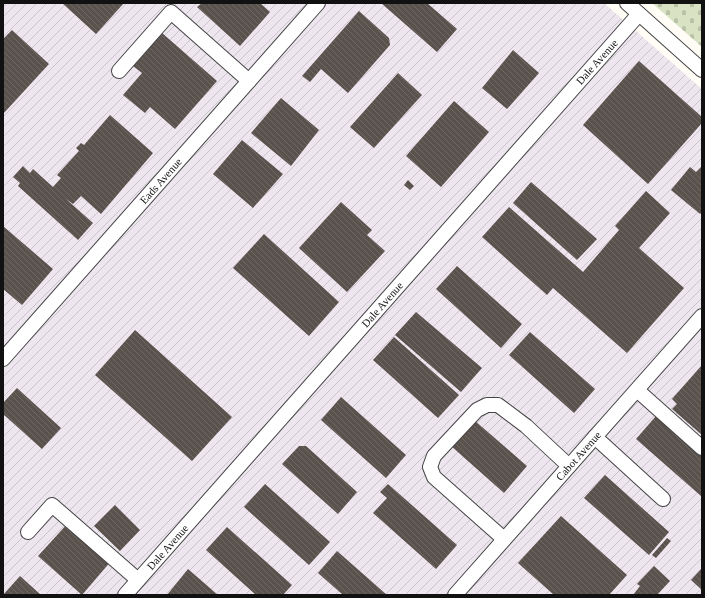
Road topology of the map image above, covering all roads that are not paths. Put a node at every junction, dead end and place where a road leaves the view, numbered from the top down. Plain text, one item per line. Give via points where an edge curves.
1 (318, 3) edge
2 (627, 3) edge
3 (639, 14) junction
4 (702, 70) edge
5 (119, 71) dead end
6 (249, 81) junction
7 (702, 316) edge
8 (3, 359) edge
9 (637, 390) junction
10 (594, 437) junction
11 (702, 448) edge
12 (569, 466) junction
13 (663, 499) dead end
14 (28, 532) dead end
15 (504, 539) junction
16 (138, 580) junction
17 (125, 595) edge
18 (455, 595) edge

1 - 6 street, Eads Avenue
2 - 3 street
3 - 4 street
3 - 16 street, Dale Avenue
5 - 6 street via 171,12
6 - 8 street, Eads Avenue
7 - 9 street, Cabot Avenue
9 - 10 street, Cabot Avenue
9 - 11 street
10 - 12 street, Cabot Avenue
10 - 13 street
12 - 15 street, Cabot Avenue
12 - 15 street via 526,426 498,405 477,410 434,456 430,467 434,477
14 - 16 street via 52,505
15 - 18 street, Cabot Avenue
16 - 17 street, Dale Avenue

